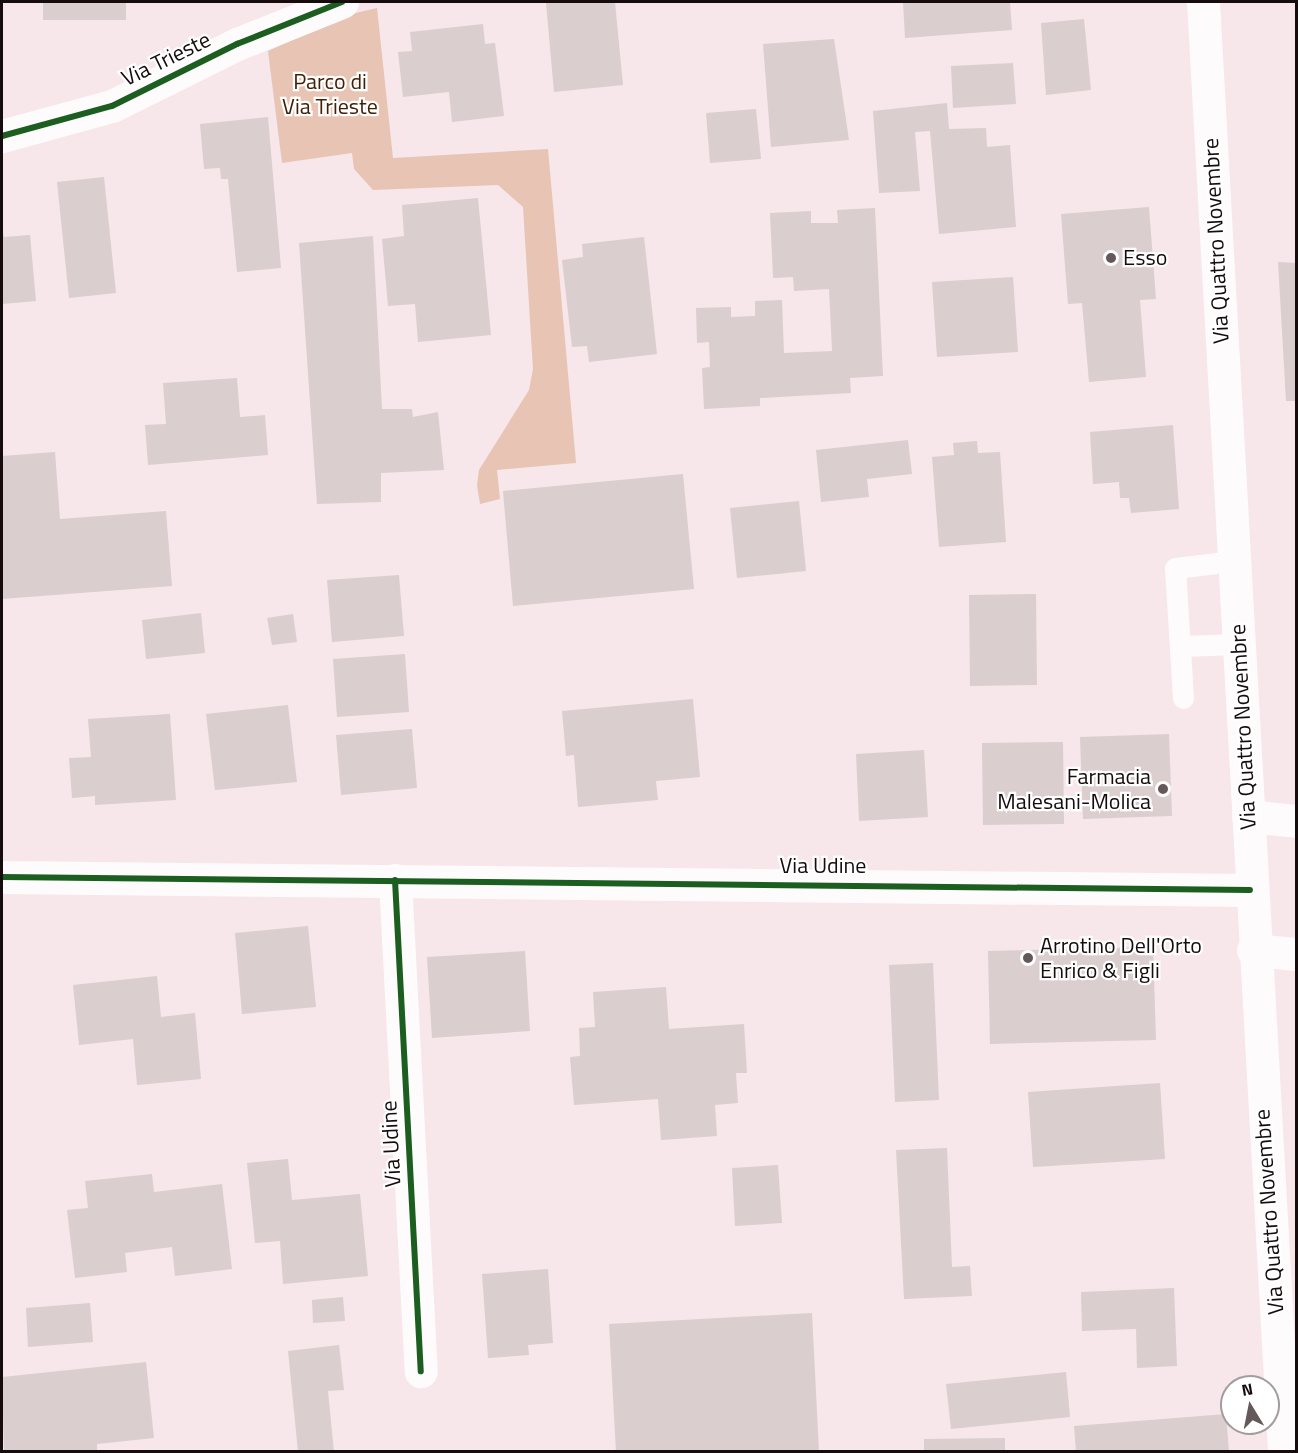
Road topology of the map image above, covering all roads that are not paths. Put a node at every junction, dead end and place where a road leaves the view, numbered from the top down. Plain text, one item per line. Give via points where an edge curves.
1 (342, 2) edge
2 (1203, 2) edge
3 (2, 136) edge
4 (1234, 561) junction
5 (1238, 644) junction
6 (1180, 646) junction
7 (1183, 698) dead end
8 (1248, 816) junction
9 (1296, 821) edge
10 (2, 876) edge
11 (395, 880) junction
12 (1250, 890) junction
13 (1253, 950) junction
14 (1296, 954) edge
15 (421, 1371) dead end
16 (1284, 1452) edge

1 - 3 street, Via Trieste via 237,44 112,106
2 - 4 street, Via Quattro Novembre
4 - 5 street, Via Quattro Novembre
4 - 6 lane via 1175,568
5 - 6 lane
5 - 8 street, Via Quattro Novembre
6 - 7 lane
8 - 9 street
8 - 12 street, Via Quattro Novembre
10 - 11 street, Via Udine
11 - 12 street, Via Udine
11 - 15 street, Via Udine
12 - 13 street, Via Quattro Novembre
13 - 14 street
13 - 16 street, Via Quattro Novembre

